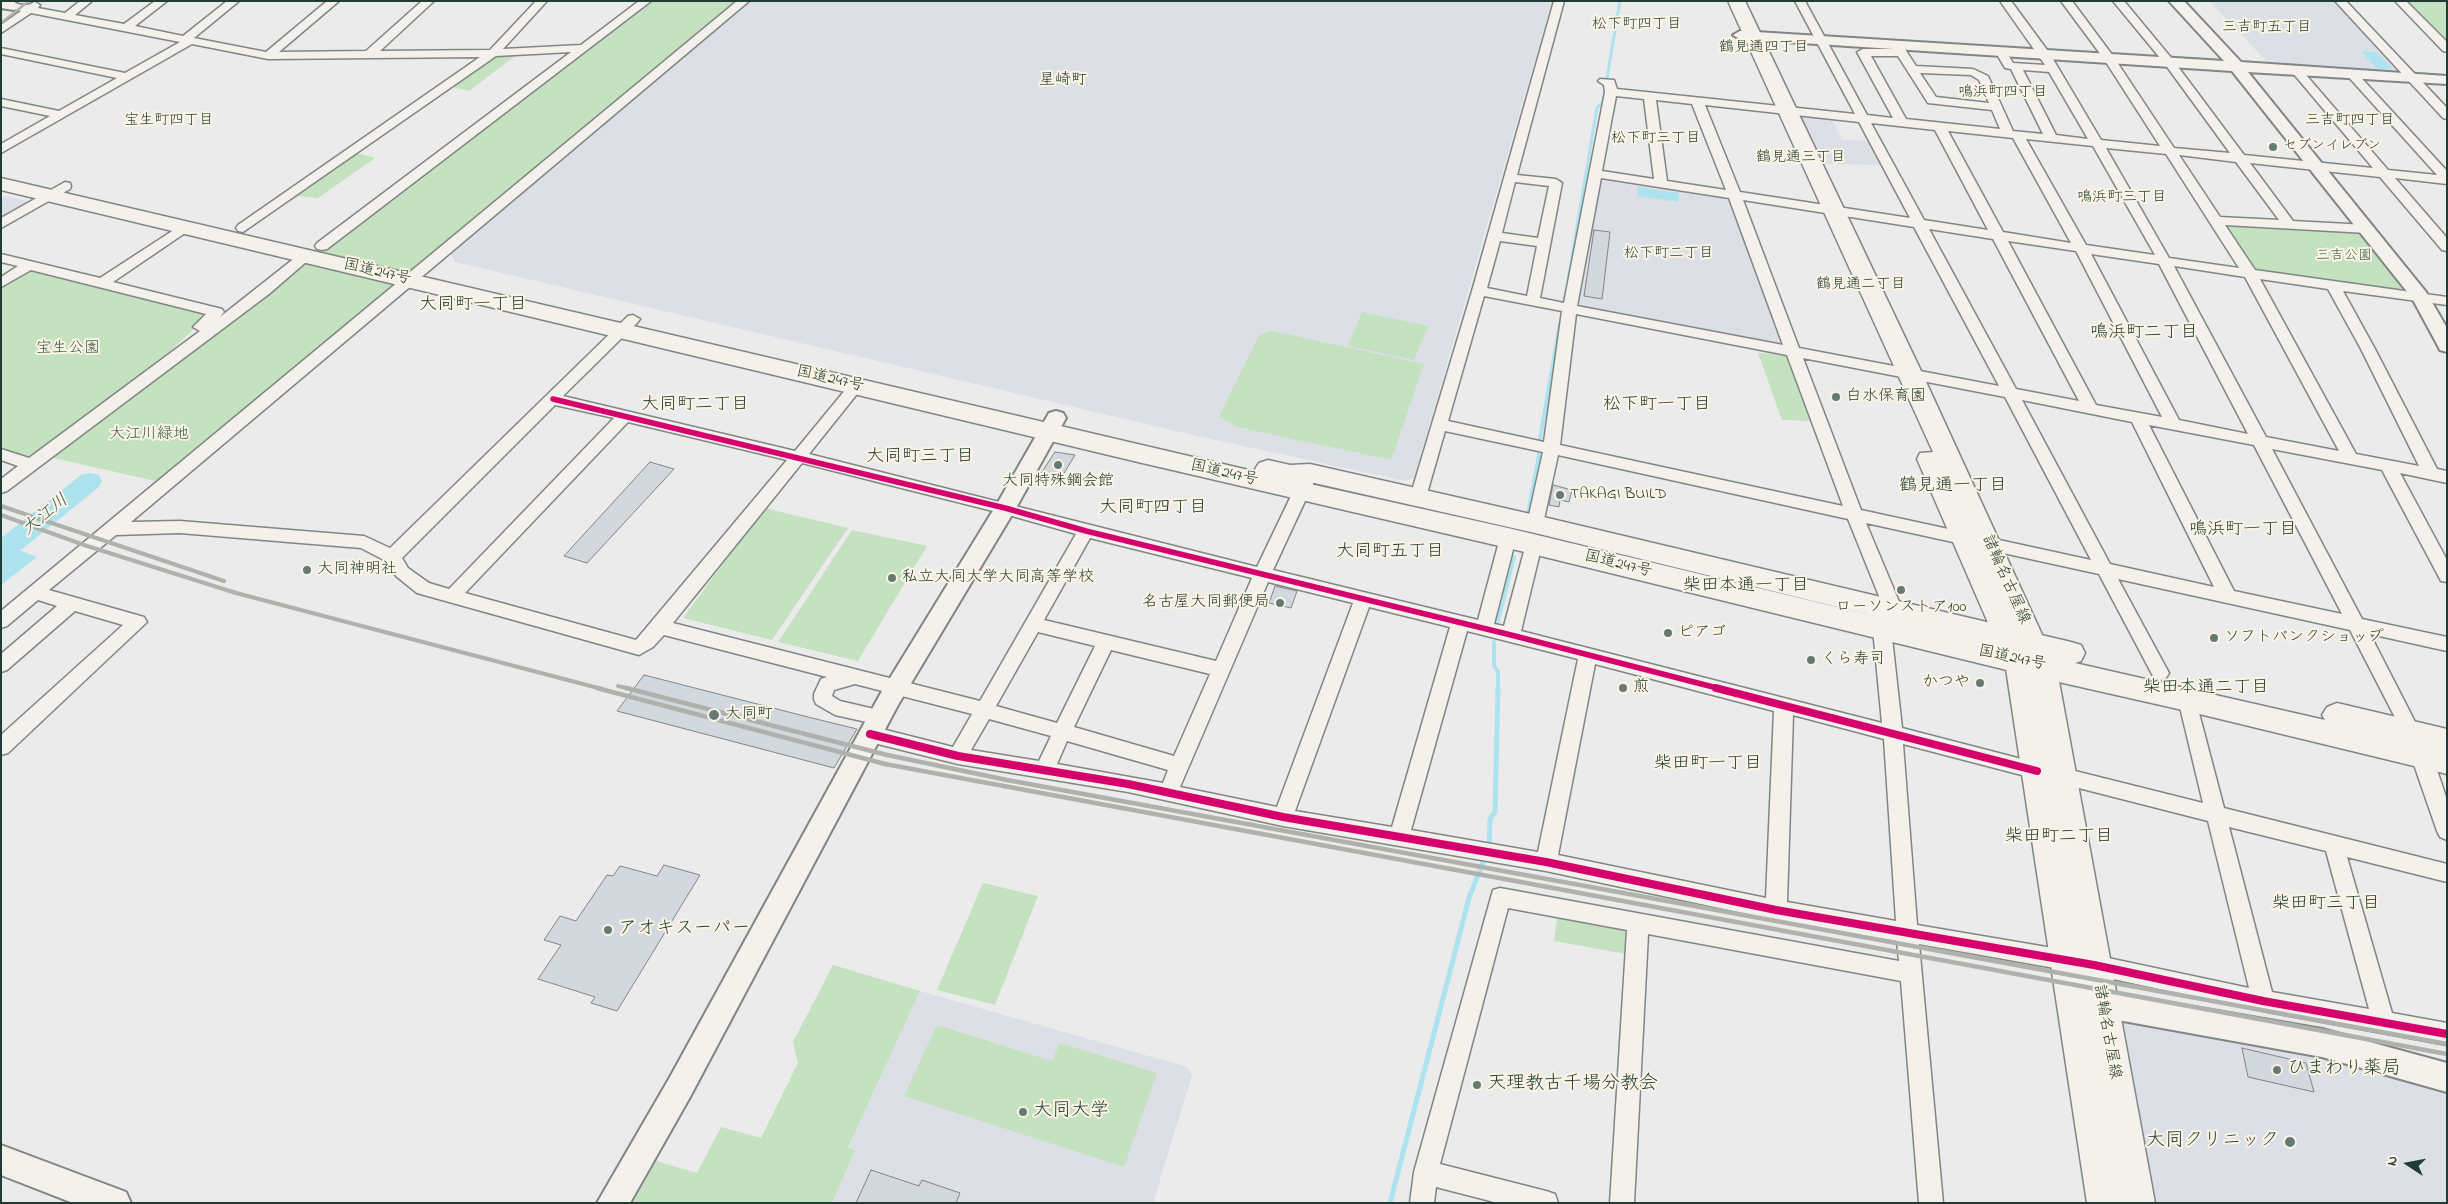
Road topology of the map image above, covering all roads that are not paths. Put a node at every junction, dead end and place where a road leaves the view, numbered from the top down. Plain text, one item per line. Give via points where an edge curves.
1 (87, 1) edge
2 (162, 1) edge
3 (234, 1) edge
4 (334, 1) edge
5 (429, 1) edge
6 (542, 1) edge
7 (646, 1) edge
8 (744, 1) edge
9 (1559, 1) edge
10 (1724, 1) edge
11 (1736, 1) edge
12 (1800, 1) edge
13 (2005, 1) edge
14 (2066, 1) edge
15 (2118, 1) edge
16 (2176, 1) edge
17 (2340, 1) edge
18 (2400, 1) edge
19 (12, 4) edge
20 (35, 5) edge
21 (1, 16) edge
22 (66, 16) junction
23 (127, 27) junction
24 (1, 30) edge
25 (1746, 36) junction
26 (1821, 40) junction
27 (187, 41) junction
28 (583, 48) junction
29 (1900, 49) junction
30 (2447, 49) edge
31 (1, 51) edge
32 (2001, 51) junction
33 (493, 53) junction
34 (2044, 54) junction
35 (369, 55) junction
36 (268, 56) junction
37 (2109, 58) junction
38 (2169, 62) junction
39 (2015, 66) junction
40 (2236, 66) junction
41 (1912, 69) junction
42 (2053, 69) junction
43 (2296, 70) junction
44 (2351, 73) junction
45 (128, 77) junction
46 (2412, 77) junction
47 (2447, 80) edge
48 (1650, 96) junction
49 (1697, 101) junction
50 (1, 102) edge
51 (1997, 107) junction
52 (1781, 110) junction
53 (62, 115) junction
54 (2447, 115) edge
55 (1862, 118) junction
56 (1902, 123) junction
57 (1940, 127) junction
58 (2012, 134) junction
59 (2051, 138) junction
60 (2097, 143) junction
61 (1, 149) edge
62 (2169, 151) junction
63 (2241, 159) junction
64 (2318, 167) junction
65 (1, 171) edge
66 (1597, 174) junction
67 (2386, 174) junction
68 (1509, 178) junction
69 (2447, 179) edge
70 (1661, 183) junction
71 (1, 184) edge
72 (57, 191) junction
73 (1734, 194) junction
74 (1826, 209) junction
75 (2215, 221) junction
76 (1917, 222) junction
77 (1, 224) edge
78 (2289, 225) junction
79 (183, 228) junction
80 (243, 228) junction
81 (2367, 229) junction
82 (1999, 234) junction
83 (1494, 236) junction
84 (1544, 243) junction
85 (2080, 246) junction
86 (2447, 247) edge
87 (314, 251) junction
88 (1, 258) edge
89 (2164, 260) junction
90 (29, 265) junction
91 (2250, 274) junction
92 (415, 275) junction
93 (1, 282) edge
94 (102, 283) junction
95 (2333, 286) junction
96 (1479, 291) junction
97 (2420, 296) junction
98 (1533, 300) junction
99 (2447, 301) edge
100 (1570, 307) junction
101 (627, 325) junction
102 (2447, 346) edge
103 (1795, 352) junction
104 (170, 360) junction
105 (1900, 371) junction
106 (856, 386) junction
107 (2010, 392) junction
108 (553, 399) junction
109 (2091, 408) junction
110 (625, 416) junction
111 (2138, 418) junction
112 (1439, 424) junction
113 (2173, 424) junction
114 (1052, 425) junction
115 (2260, 441) junction
116 (1551, 450) junction
117 (1, 454) edge
118 (799, 457) junction
119 (2351, 458) junction
120 (30, 465) junction
121 (2388, 466) junction
122 (2439, 476) edge
123 (1305, 483) junction
124 (1, 487) edge
125 (1418, 497) junction
126 (1006, 508) junction
127 (1855, 516) junction
128 (109, 529) junction
129 (1086, 532) junction
130 (1535, 534) junction
131 (1508, 538) junction
132 (1964, 539) junction
133 (1988, 544) junction
134 (392, 557) junction
135 (2102, 569) junction
136 (1262, 575) junction
137 (2447, 576) edge
138 (35, 593) junction
139 (453, 595) junction
140 (2227, 595) junction
141 (1362, 600) junction
142 (72, 603) junction
143 (1888, 620) junction
144 (1, 621) edge
145 (1033, 624) junction
146 (1460, 624) junction
147 (2356, 624) junction
148 (660, 628) junction
149 (1484, 630) junction
150 (1511, 635) junction
151 (1106, 642) junction
152 (2447, 644) edge
153 (2026, 652) junction
154 (1588, 655) junction
155 (1, 665) edge
156 (1221, 668) junction
157 (2160, 673) junction
158 (855, 678) junction
159 (897, 687) junction
160 (2187, 699) junction
161 (1784, 707) junction
162 (985, 710) junction
163 (875, 726) junction
164 (1062, 731) junction
165 (1893, 734) junction
166 (2447, 741) edge
167 (1, 747) edge
168 (2427, 749) edge
169 (958, 756) junction
170 (1179, 765) junction
171 (1044, 770) junction
172 (2050, 773) junction
173 (1168, 793) junction
174 (2216, 816) junction
175 (1283, 817) junction
176 (2447, 831) edge
177 (1398, 836) junction
178 (2334, 845) junction
179 (1546, 862) junction
180 (2447, 873) edge
181 (1776, 910) junction
182 (1638, 922) junction
183 (1907, 931) junction
184 (2081, 963) junction
185 (1910, 973) junction
186 (2263, 1001) junction
187 (2102, 1004) junction
188 (2384, 1023) junction
189 (2447, 1034) edge
190 (2447, 1078) edge
191 (1, 1160) edge
192 (1426, 1172) junction
193 (115, 1203) edge
194 (613, 1203) edge
195 (1422, 1203) edge
196 (1546, 1203) edge
197 (1622, 1203) edge
198 (1931, 1203) edge
199 (2106, 1203) edge
200 (2136, 1203) edge

1 - 22 street
2 - 23 street
3 - 27 street
4 - 36 street
5 - 35 street
6 - 33 street
7 - 28 street
8 - 92 street
9 - 68 street
10 - 25 main road, 諸輪名古屋線
11 - 25 main road, 諸輪名古屋線
12 - 26 street
13 - 34 street
14 - 37 street
15 - 38 street
16 - 40 street
17 - 46 street
18 - 30 street
19 - 20 street
19 - 21 street
20 - 22 street
20 - 24 street
22 - 23 street
23 - 27 street
25 - 26 street
25 - 52 main road, 諸輪名古屋線
26 - 29 street
26 - 55 street
27 - 36 street
27 - 45 street
28 - 33 street
28 - 87 street
29 - 32 street
29 - 41 street
29 - 56 street via 1863,52
31 - 45 street
32 - 34 street
32 - 39 street via 2009,66
33 - 35 street
33 - 80 street
34 - 37 street
34 - 42 street
35 - 36 street
37 - 38 street
37 - 62 street
38 - 40 street
38 - 63 street
39 - 42 street
39 - 59 street
40 - 43 street
40 - 64 street
41 - 51 street via 1932,100
41 - 51 street via 1972,72 1984,78
42 - 60 street
43 - 44 street
43 - 67 street
44 - 46 street
44 - 69 street
45 - 53 street
46 - 47 street
46 - 54 street
48 - 49 street
48 - 66 street via 1608,85
48 - 70 street
49 - 52 street
49 - 73 street
50 - 53 street
51 - 58 street
52 - 55 street
52 - 74 main road, 諸輪名古屋線
53 - 61 street
55 - 56 street
55 - 76 street
56 - 57 street
57 - 58 street
57 - 82 street
58 - 59 street
58 - 85 street
59 - 60 street
60 - 62 street
60 - 89 street
62 - 63 street
62 - 75 street
63 - 64 street
63 - 78 street
64 - 67 street
64 - 81 street
65 - 72 main road, 国道247号
66 - 70 street
66 - 100 street
67 - 69 street
67 - 86 street
68 - 83 street
68 - 84 street via 1556,184
70 - 73 street
71 - 72 main road, 国道247号
72 - 77 street
72 - 79 main road, 国道247号
72 - 80 main road, 国道247号
73 - 74 street
73 - 103 street
74 - 76 street
74 - 105 main road, 諸輪名古屋線
75 - 78 street
75 - 91 street
76 - 82 street
76 - 107 street
78 - 81 street
79 - 87 main road, 国道247号
79 - 94 street
80 - 87 main road, 国道247号
81 - 97 street
82 - 85 street
82 - 109 street
83 - 84 street
83 - 96 street
84 - 98 street
85 - 89 street
85 - 113 street
87 - 92 main road, 国道247号
87 - 104 street
88 - 90 street
89 - 91 street
89 - 115 street
90 - 93 street
90 - 94 street
91 - 95 street
91 - 119 street
92 - 101 main road, 国道247号
92 - 128 street
94 - 104 street via 216,312 172,353
95 - 97 street
95 - 122 street
96 - 98 street
96 - 112 street
97 - 99 street
97 - 102 street
98 - 100 street
100 - 103 street
100 - 116 street
101 - 106 main road, 国道247号
101 - 108 street
101 - 114 main road, 国道247号
103 - 105 street
103 - 127 street
104 - 120 street
105 - 107 street
105 - 132 main road, 諸輪名古屋線
105 - 133 main road, 諸輪名古屋線
106 - 114 main road, 国道247号
106 - 118 street
107 - 109 street
107 - 135 street
108 - 110 street
108 - 134 street
109 - 111 street
110 - 118 street
110 - 139 street
111 - 113 street
111 - 140 street
112 - 116 street
112 - 125 street
113 - 115 street
114 - 123 main road, 国道247号
114 - 126 street
115 - 119 street
115 - 147 street
116 - 127 street
116 - 130 street
117 - 120 street
118 - 126 street
118 - 148 street
119 - 121 street
120 - 124 street
121 - 122 street
121 - 137 street
123 - 125 main road, 国道247号
123 - 131 main road, 国道247号
123 - 136 street
125 - 130 main road, 国道247号
126 - 129 street
126 - 159 street
127 - 132 street
127 - 143 street
128 - 134 street via 180,527 364,542
128 - 138 street
129 - 136 street
129 - 145 street
130 - 131 main road, 国道247号
130 - 143 main road, 国道247号
130 - 150 street
131 - 149 street
132 - 133 street
132 - 153 main road, 諸輪名古屋線
133 - 135 street
133 - 153 main road, 諸輪名古屋線
134 - 139 street via 402,572 423,588
135 - 140 street
135 - 157 street
136 - 141 street
136 - 156 street
138 - 142 street
138 - 144 street
139 - 148 street via 639,648
140 - 147 street
141 - 146 street
141 - 175 street
142 - 155 street
142 - 167 street via 138,622
143 - 153 main road, 国道247号
143 - 165 street
145 - 151 street
145 - 162 street
146 - 149 street
146 - 177 street
147 - 152 street
147 - 168 street
148 - 158 street
149 - 150 street
150 - 154 street
151 - 156 street
151 - 164 street
153 - 157 main road, 国道247号
153 - 160 main road, 国道247号
153 - 172 main road, 諸輪名古屋線
154 - 161 street
154 - 179 street
156 - 170 street
157 - 168 main road, 国道247号
158 - 159 street
158 - 163 street via 828,684 823,699
159 - 162 street
159 - 163 street
160 - 168 main road, 国道247号
160 - 174 street
161 - 165 street
161 - 181 street
162 - 164 street
162 - 169 street
163 - 169 street
163 - 194 street via 680,1087
164 - 170 street
164 - 171 street
165 - 172 street
165 - 183 street
166 - 168 main road, 国道247号
168 - 176 street
169 - 171 street
170 - 173 street
171 - 173 street
172 - 174 street
172 - 184 main road, 諸輪名古屋線
173 - 175 street
174 - 178 street
174 - 186 street
175 - 177 street
177 - 179 street
178 - 180 street
178 - 188 street
179 - 181 street
181 - 183 street
182 - 185 street
182 - 192 street via 1500,897
182 - 197 street
183 - 184 street
183 - 185 street
184 - 186 street
184 - 187 main road, 諸輪名古屋線
184 - 199 main road, 諸輪名古屋線
185 - 198 street
186 - 188 street
187 - 190 street via 2322,1043
187 - 200 main road, 諸輪名古屋線
188 - 189 street
191 - 193 street
192 - 195 street
192 - 196 street

